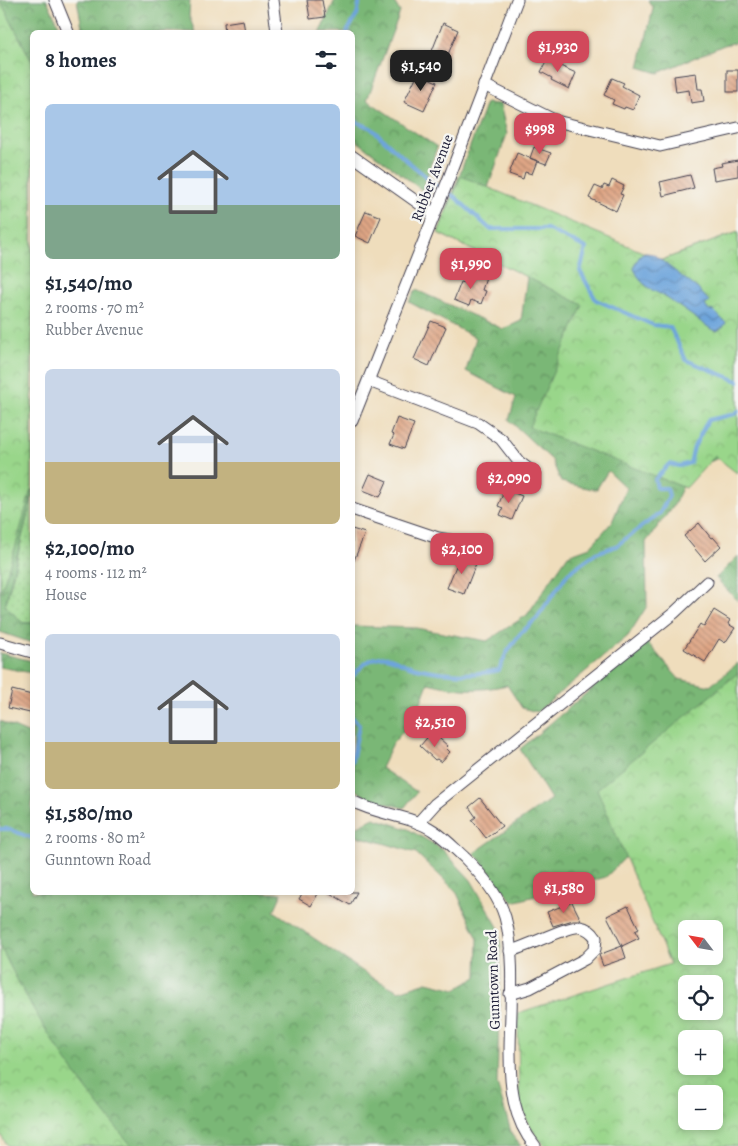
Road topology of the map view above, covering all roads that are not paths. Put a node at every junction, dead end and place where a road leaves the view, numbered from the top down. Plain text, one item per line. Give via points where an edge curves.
1 (55, 0) edge
2 (273, 0) edge
3 (517, 0) edge
4 (67, 30) edge
5 (276, 30) edge
6 (484, 85) junction
7 (738, 128) edge
8 (355, 158) edge
9 (434, 214) junction
10 (369, 381) junction
11 (355, 415) edge
12 (535, 474) dead end
13 (355, 510) edge
14 (472, 544) dead end
15 (707, 582) dead end
16 (0, 643) edge
17 (30, 651) edge
18 (355, 802) edge
19 (418, 823) junction
20 (510, 951) junction
21 (510, 994) junction
22 (535, 1146) edge

1 - 4 street
2 - 5 street
3 - 6 street, Rubber Avenue
6 - 7 street via 556,121 660,146
6 - 9 street, Rubber Avenue
8 - 9 street
9 - 10 street, Rubber Avenue
10 - 11 street, Rubber Avenue
10 - 12 street via 478,423 501,439 518,462
13 - 14 street via 438,538
15 - 19 street via 674,613 435,804
16 - 17 street
18 - 19 street, Gunntown Road
19 - 20 street, Gunntown Road via 448,842 489,888 505,916
20 - 21 street, Gunntown Road
20 - 21 street via 578,927 589,930 596,938 595,948 585,959 530,988
21 - 22 street, Gunntown Road via 512,1098

